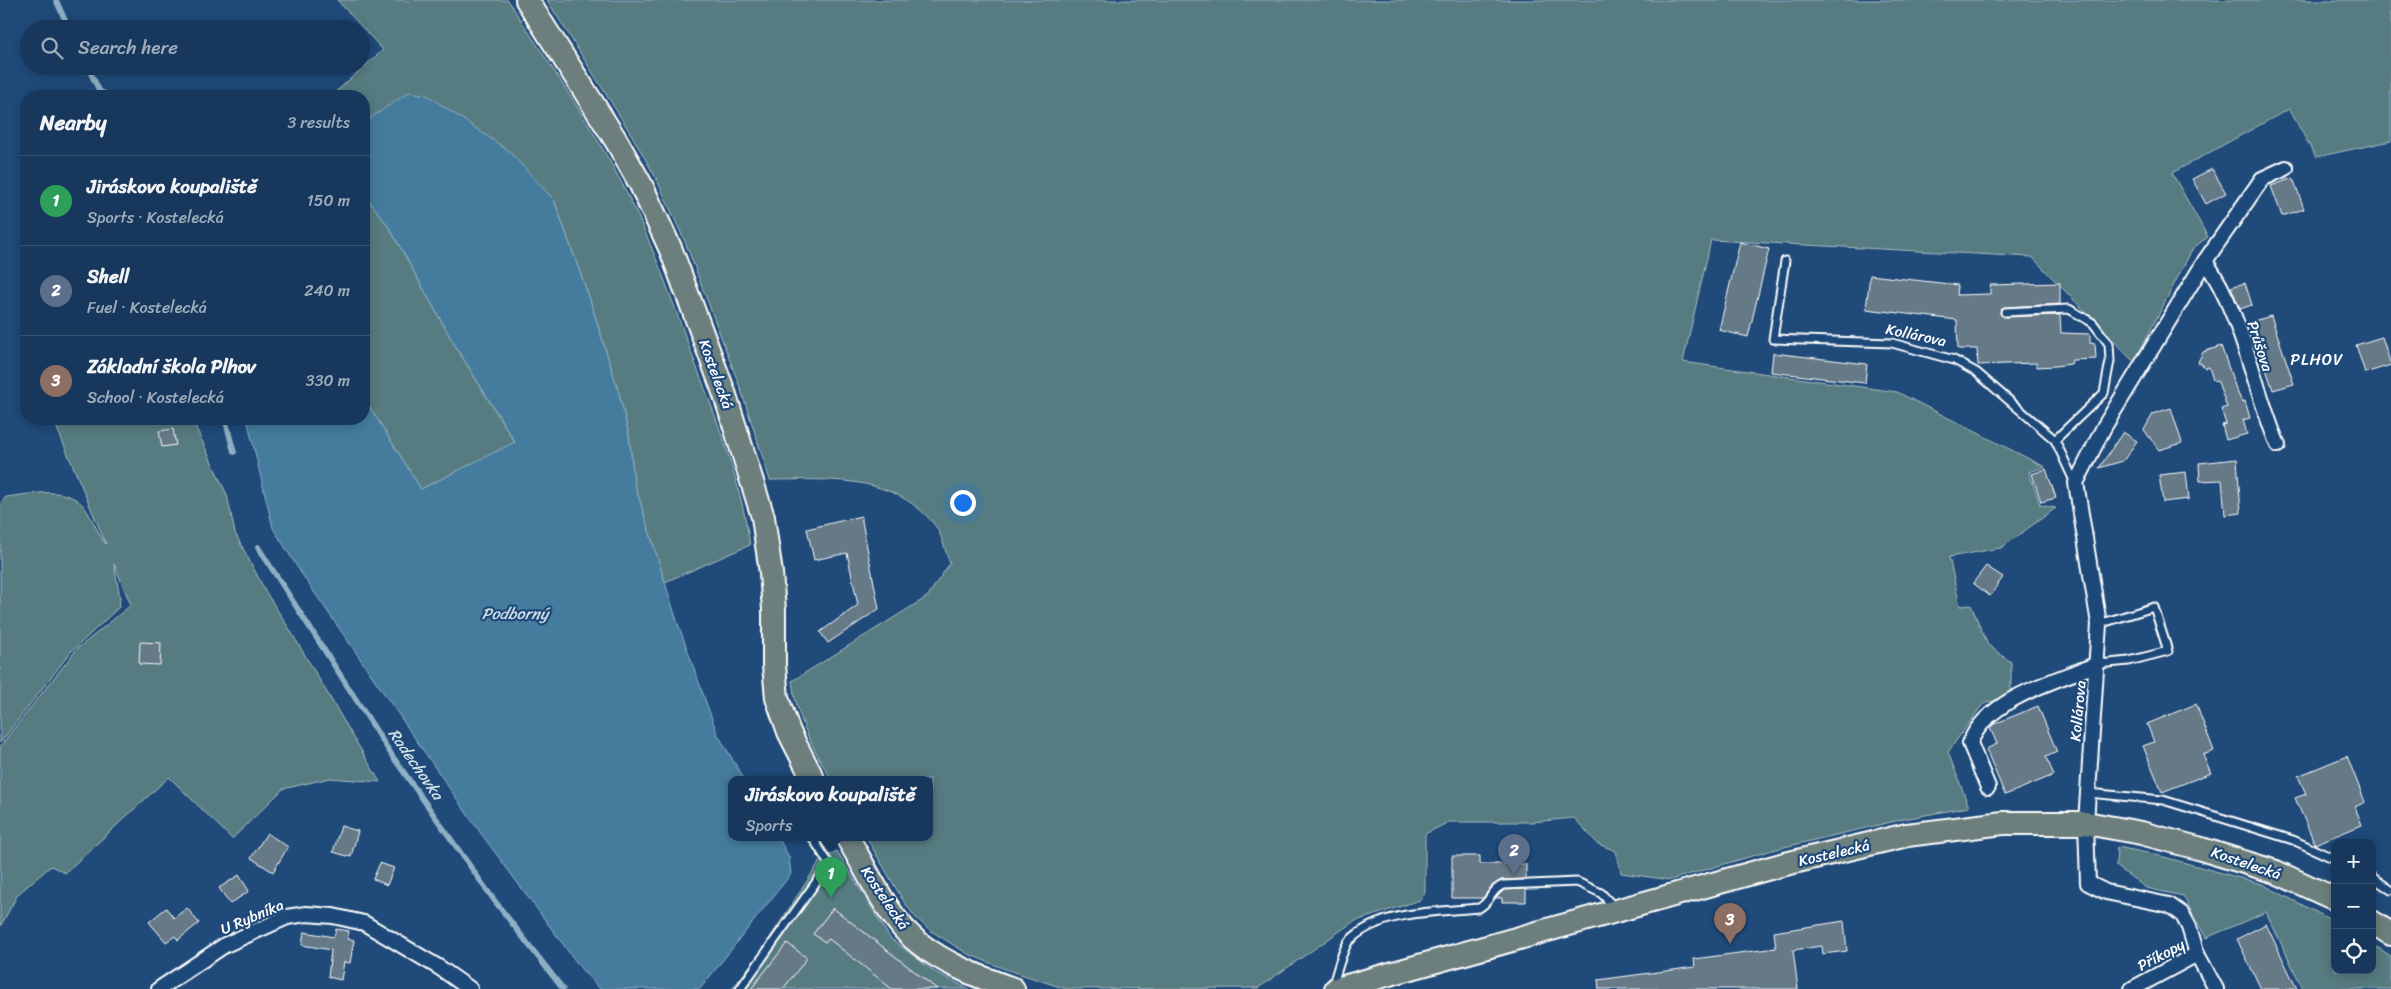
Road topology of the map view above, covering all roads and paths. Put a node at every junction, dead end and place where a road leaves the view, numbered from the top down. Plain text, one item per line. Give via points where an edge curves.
1 (527, 0) edge
2 (2286, 168) dead end
3 (1785, 261) dead end
4 (2205, 261) junction
5 (2005, 312) dead end
6 (2055, 440) junction
7 (2278, 446) dead end
8 (2076, 483) junction
9 (2099, 624) junction
10 (2098, 664) junction
11 (811, 776) edge
12 (1988, 787) dead end
13 (2087, 793) junction
14 (2086, 823) junction
15 (815, 841) edge
16 (849, 841) edge
17 (2331, 857) edge
18 (2376, 880) edge
19 (2391, 890) edge
20 (2331, 898) edge
21 (1618, 912) junction
22 (2376, 925) edge
23 (2391, 934) edge
24 (2197, 954) junction
25 (159, 989) edge
26 (470, 989) edge
27 (740, 989) edge
28 (1014, 989) edge
29 (1331, 989) edge
30 (1336, 989) edge
31 (2132, 989) edge
32 (2216, 989) edge

1 - 11 main road, Kostelecká via 641,185 671,250 725,395 763,517 774,610 777,698 789,732
2 - 4 street via 2262,179
3 - 6 lane, Kollárova via 1773,339 1892,343 1954,360 1976,372
4 - 7 street, Průšova via 2218,279
4 - 8 street via 2108,420
5 - 6 lane via 2069,309 2093,323 2109,344 2110,361 2104,393
6 - 8 lane, Kollárova
8 - 9 street, Kollárova
9 - 10 street, Kollárova
9 - 10 lane via 2154,607 2168,650 2129,661
10 - 12 street via 2035,688 2001,707 1975,730 1970,744
10 - 13 street, Kollárova
13 - 14 street, Kollárova
13 - 17 lane via 2163,800 2293,840
14 - 20 main road, Kostelecká via 2198,848 2276,872
14 - 21 main road, Kostelecká via 2003,823 1907,835 1780,865
14 - 24 street, Kollárova via 2088,883 2106,892 2169,905 2182,914
15 - 27 lane via 829,864
16 - 28 main road, Kostelecká via 904,929 921,944 961,968
18 - 19 lane
21 - 29 lane via 1601,893 1577,882 1503,884 1493,892 1488,904 1478,908 1415,914 1377,924 1355,936 1348,941
21 - 30 main road, Kostelecká
22 - 23 main road
24 - 31 street, Příkopy
24 - 32 street, Příkopy
25 - 26 street, U Rybníka via 225,945 288,917 306,914 364,923

